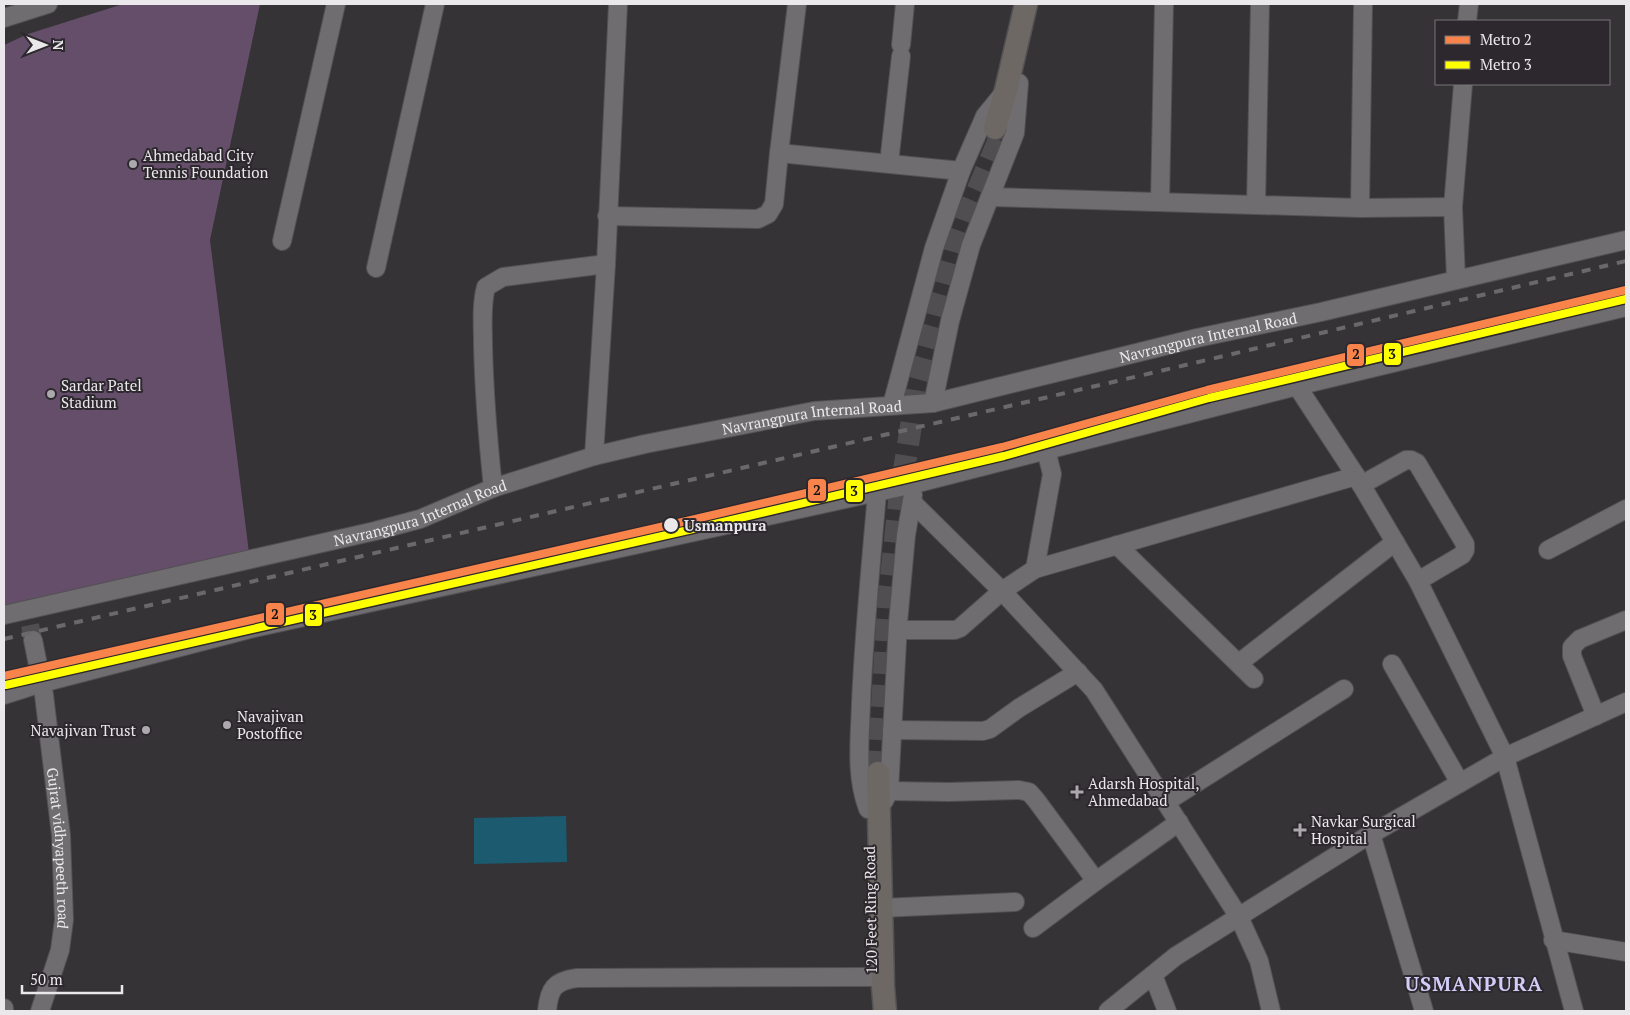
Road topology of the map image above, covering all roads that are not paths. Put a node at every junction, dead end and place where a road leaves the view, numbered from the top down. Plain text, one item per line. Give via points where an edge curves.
1 (48, 4) edge
2 (336, 4) edge
3 (435, 4) edge
4 (618, 4) edge
5 (798, 4) edge
6 (905, 4) edge
7 (1026, 4) edge
8 (1038, 4) edge
9 (1164, 4) edge
10 (1260, 4) edge
11 (1362, 4) edge
12 (1468, 4) edge
13 (4, 18) edge
14 (1467, 20) edge
15 (1462, 85) edge
16 (1012, 86) junction
17 (1002, 123) tunnel mouth
18 (779, 153) junction
19 (889, 163) junction
20 (961, 171) junction
21 (990, 197) junction
22 (1160, 202) junction
23 (1256, 205) junction
24 (1453, 207) junction
25 (1360, 208) junction
26 (608, 216) junction
27 (1626, 240) edge
28 (282, 241) dead end
29 (606, 264) junction
30 (376, 268) dead end
31 (1456, 279) junction
32 (1626, 307) edge
33 (1297, 386) junction
34 (933, 403) junction
35 (892, 405) junction
36 (1046, 450) junction
37 (594, 456) junction
38 (1359, 481) junction
39 (914, 484) junction
40 (493, 488) junction
41 (877, 493) junction
42 (912, 502) junction
43 (1626, 509) edge
44 (1394, 542) junction
45 (1117, 545) junction
46 (1548, 550) dead end
47 (1035, 569) junction
48 (1418, 580) junction
49 (1002, 591) junction
50 (4, 615) edge
51 (1626, 620) edge
52 (30, 625) junction
53 (898, 630) junction
54 (1239, 663) junction
55 (1392, 664) dead end
56 (1078, 672) junction
57 (1254, 679) dead end
58 (42, 682) junction
59 (1344, 689) dead end
60 (4, 695) edge
61 (1626, 702) edge
62 (1596, 716) junction
63 (892, 730) junction
64 (1505, 757) junction
65 (878, 779) junction
66 (1460, 784) junction
67 (1166, 802) junction
68 (873, 811) junction
69 (1179, 822) junction
70 (1371, 834) junction
71 (1096, 881) junction
72 (1014, 902) dead end
73 (881, 908) junction
74 (1239, 917) junction
75 (1033, 928) dead end
76 (1553, 940) junction
77 (1626, 952) edge
78 (1153, 975) junction
79 (872, 977) junction
80 (40, 1011) edge
81 (547, 1011) edge
82 (874, 1011) edge
83 (886, 1011) edge
84 (1108, 1011) edge
85 (1167, 1011) edge
86 (1271, 1011) edge
87 (1424, 1011) edge
88 (1574, 1011) edge

1 - 13 street
2 - 28 street
3 - 30 street
4 - 26 street
5 - 18 street
6 - 19 street
7 - 16 main road
8 - 16 main road
9 - 22 street
10 - 23 street
11 - 25 street
12 - 14 street
15 - 24 street
16 - 17 main road
16 - 20 street via 985,116
16 - 21 street via 1015,133
18 - 19 street
18 - 26 street via 774,204 768,214 758,219
19 - 20 street
20 - 35 street via 934,248
21 - 22 street
21 - 34 street via 960,283
22 - 23 street
23 - 25 street
24 - 25 street
24 - 31 street
26 - 29 street
27 - 31 street, Navrangpura Internal Road
29 - 37 street
29 - 40 street via 502,277 486,287 482,300 484,377
31 - 34 street, Navrangpura Internal Road
32 - 33 street
33 - 36 street
33 - 38 street
34 - 35 street, Navrangpura Internal Road
35 - 37 street, Navrangpura Internal Road via 814,411 755,421
36 - 39 street
36 - 47 street via 1052,474
37 - 40 street, Navrangpura Internal Road
38 - 44 street
38 - 45 street
38 - 48 street via 1406,460 1417,463 1465,544 1462,556
39 - 41 street
39 - 42 street
40 - 52 street, Navrangpura Internal Road via 420,518
41 - 58 street via 254,628
41 - 68 street via 864,642 859,766 861,792
42 - 49 street
42 - 53 street
43 - 46 street
44 - 48 street
44 - 54 street
45 - 47 street
45 - 54 street
47 - 49 street
48 - 64 street
49 - 53 street via 955,630
49 - 56 street
50 - 52 street, Navrangpura Internal Road
51 - 62 street via 1580,640 1572,647 1572,656
52 - 58 street, Gujrat vidhyapeeth road
53 - 63 street
54 - 57 street
55 - 66 street
56 - 63 street via 990,729
56 - 67 street via 1094,690
58 - 60 street
58 - 80 street, Gujrat vidhyapeeth road via 61,835 64,920 60,950
59 - 67 street
61 - 62 street
62 - 64 street
63 - 65 street
64 - 66 street
64 - 76 street
65 - 68 main road
65 - 71 street via 949,792 1029,792
66 - 70 street
67 - 69 street
68 - 73 main road, 120 Feet Ring Road
68 - 79 main road, 120 Feet Ring Road
69 - 71 street
69 - 74 street
70 - 74 street
70 - 87 street
71 - 75 street
72 - 73 street
73 - 83 main road, 120 Feet Ring Road
74 - 78 street via 1176,956
74 - 86 street via 1259,961
76 - 77 street
76 - 88 street
78 - 84 street
78 - 85 street
79 - 81 street via 577,978 554,987
79 - 82 main road, 120 Feet Ring Road

